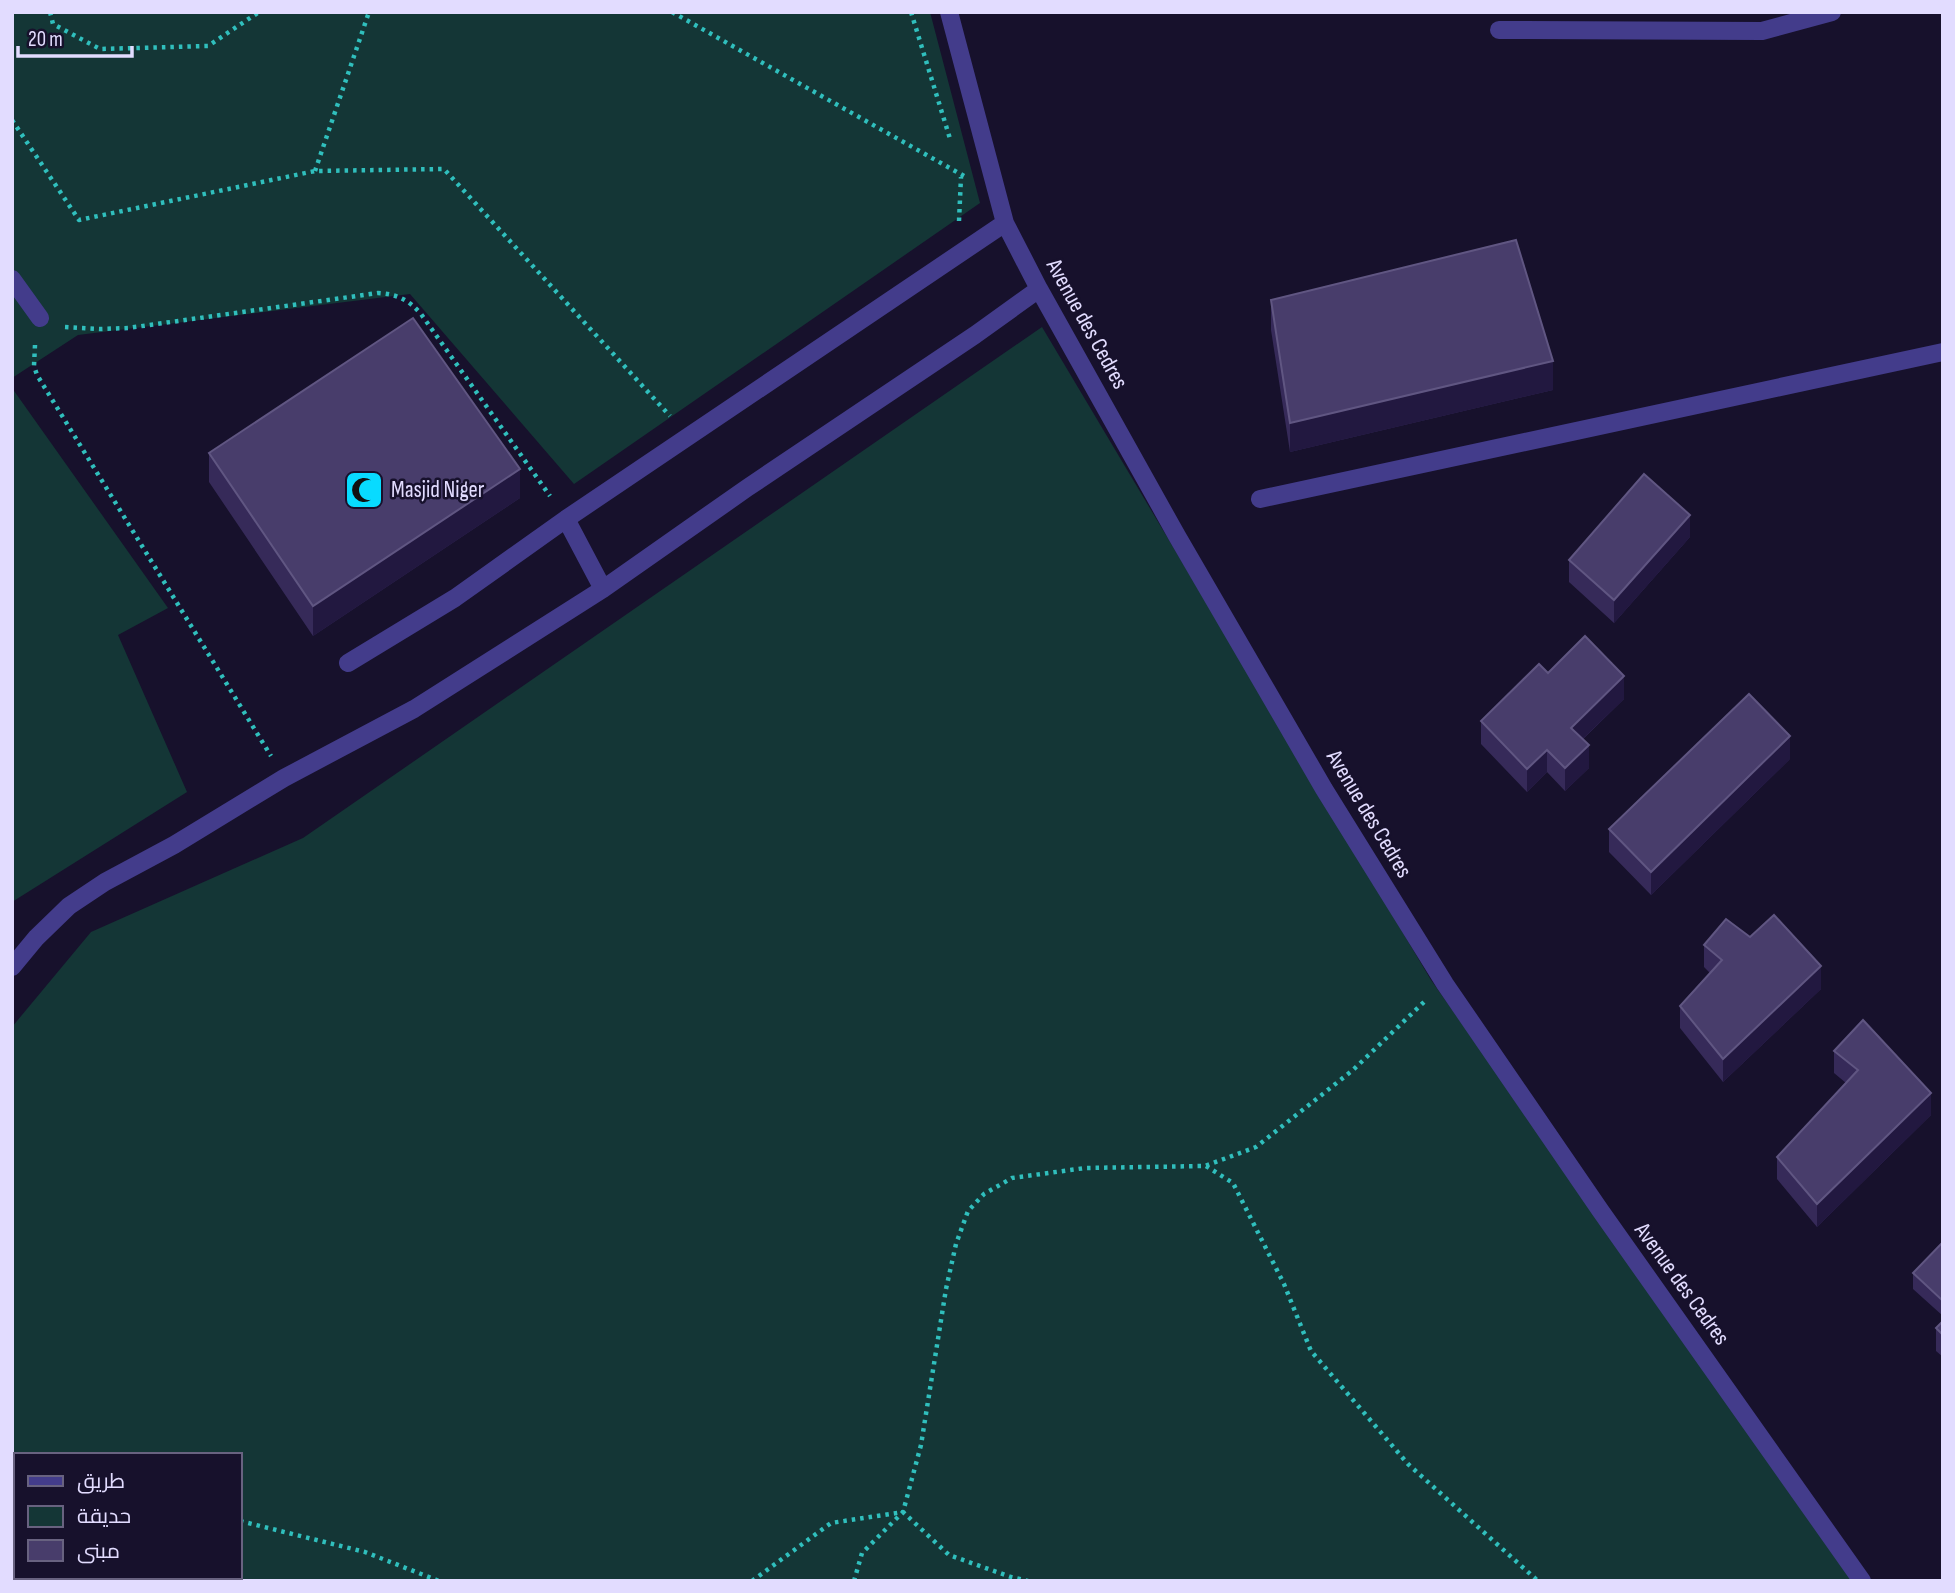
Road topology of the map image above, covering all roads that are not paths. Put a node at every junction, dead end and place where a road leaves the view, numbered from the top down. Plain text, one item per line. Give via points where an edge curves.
1 (949, 12) edge
2 (1832, 12) edge
3 (1499, 30) dead end
4 (1005, 223) junction
5 (12, 279) edge
6 (1039, 289) junction
7 (40, 318) road end
8 (1943, 352) edge
9 (1260, 499) dead end
10 (566, 519) junction
11 (603, 589) junction
12 (348, 663) dead end
13 (12, 967) edge
14 (1862, 1581) edge

1 - 4 street, Avenue des Cedres
2 - 3 street via 1762,31
4 - 6 street, Avenue des Cedres
4 - 10 street
5 - 7 street
6 - 11 street
6 - 14 street, Avenue des Cedres via 1298,745 1445,984
8 - 9 street
10 - 11 street
10 - 12 street via 454,598
11 - 13 street via 414,709 105,882 69,906

